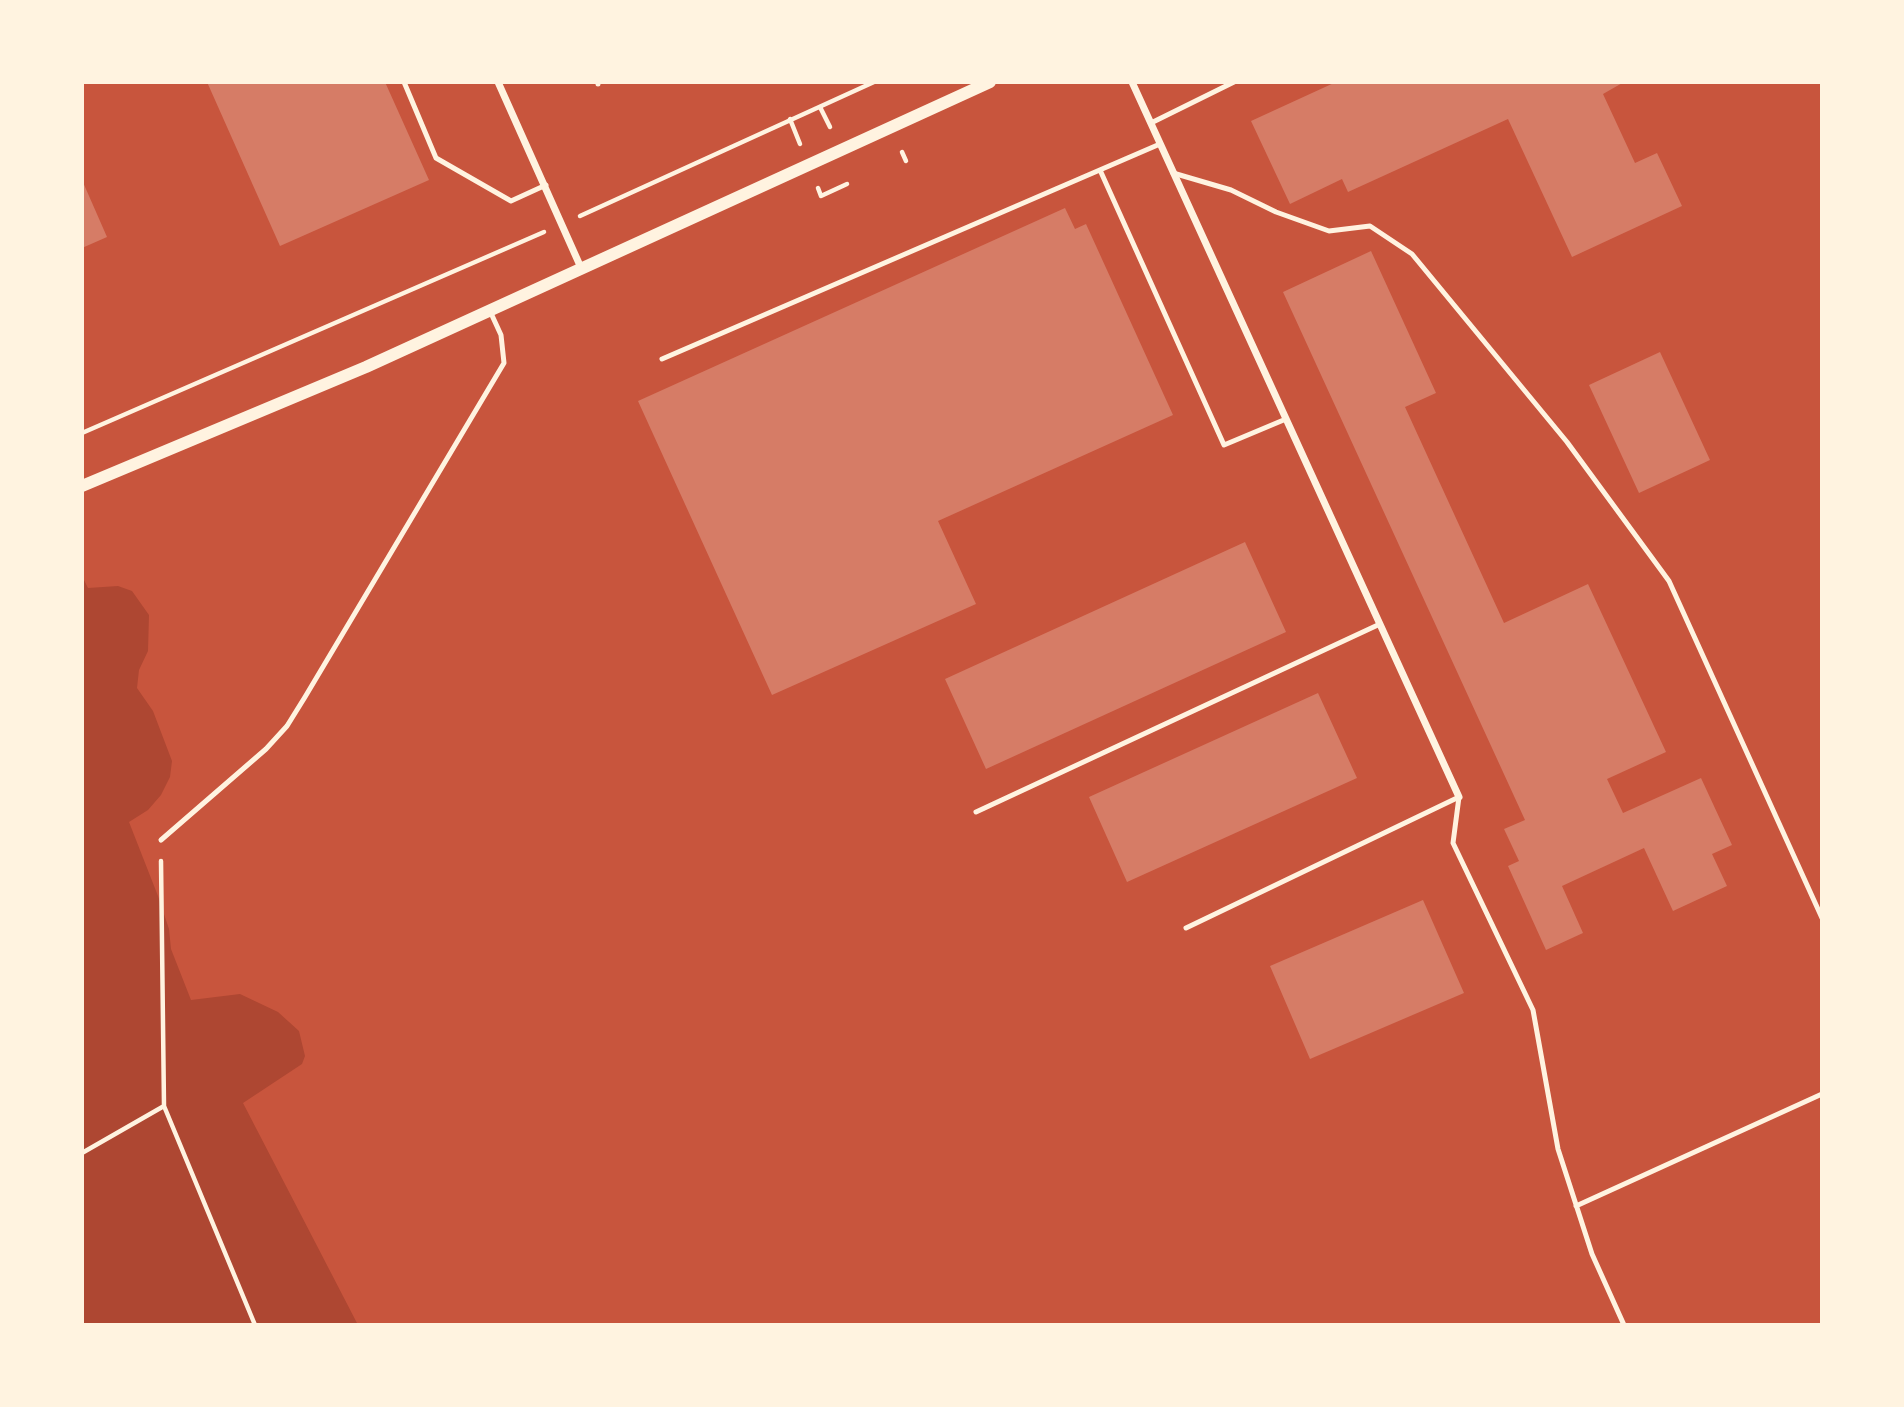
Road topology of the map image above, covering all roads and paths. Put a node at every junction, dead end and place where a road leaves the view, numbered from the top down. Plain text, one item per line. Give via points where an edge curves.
1 (404, 82) edge
2 (498, 82) edge
3 (874, 82) edge
4 (990, 82) edge
5 (1132, 82) edge
6 (1234, 82) edge
7 (820, 107) junction
8 (1150, 123) junction
9 (830, 127) dead end
10 (1160, 144) junction
11 (902, 152) dead end
12 (906, 161) dead end
13 (1100, 170) junction
14 (1174, 173) junction
15 (545, 185) junction
16 (563, 224) junction
17 (582, 270) junction
18 (490, 311) junction
19 (662, 359) dead end
20 (1286, 419) junction
21 (82, 433) edge
22 (82, 486) edge
23 (1380, 624) junction
24 (1459, 797) junction
25 (976, 812) dead end
26 (161, 840) joint
27 (1822, 917) edge
28 (1186, 928) dead end
29 (1822, 1094) edge
30 (164, 1106) junction
31 (82, 1153) edge
32 (1576, 1206) junction
33 (255, 1325) edge
34 (1624, 1325) edge

1 - 15 lane via 436,158 511,201
2 - 15 street
3 - 7 path
4 - 17 street
5 - 8 street
6 - 8 lane
7 - 9 path
7 - 16 path
8 - 10 street
10 - 13 lane
10 - 14 street
11 - 12 path
13 - 19 lane
13 - 20 lane via 1224,445
14 - 20 street
14 - 27 lane via 1231,190 1329,231 1370,226 1412,254 1567,442 1669,581
15 - 16 street
16 - 17 street
16 - 21 path
17 - 18 street
18 - 22 street
18 - 26 lane via 504,363 287,726
20 - 23 street
23 - 24 street
23 - 25 lane
24 - 28 lane
24 - 32 lane via 1453,844 1533,1010 1558,1149
26 - 30 path
29 - 32 lane
30 - 31 path
30 - 33 path
32 - 34 lane

